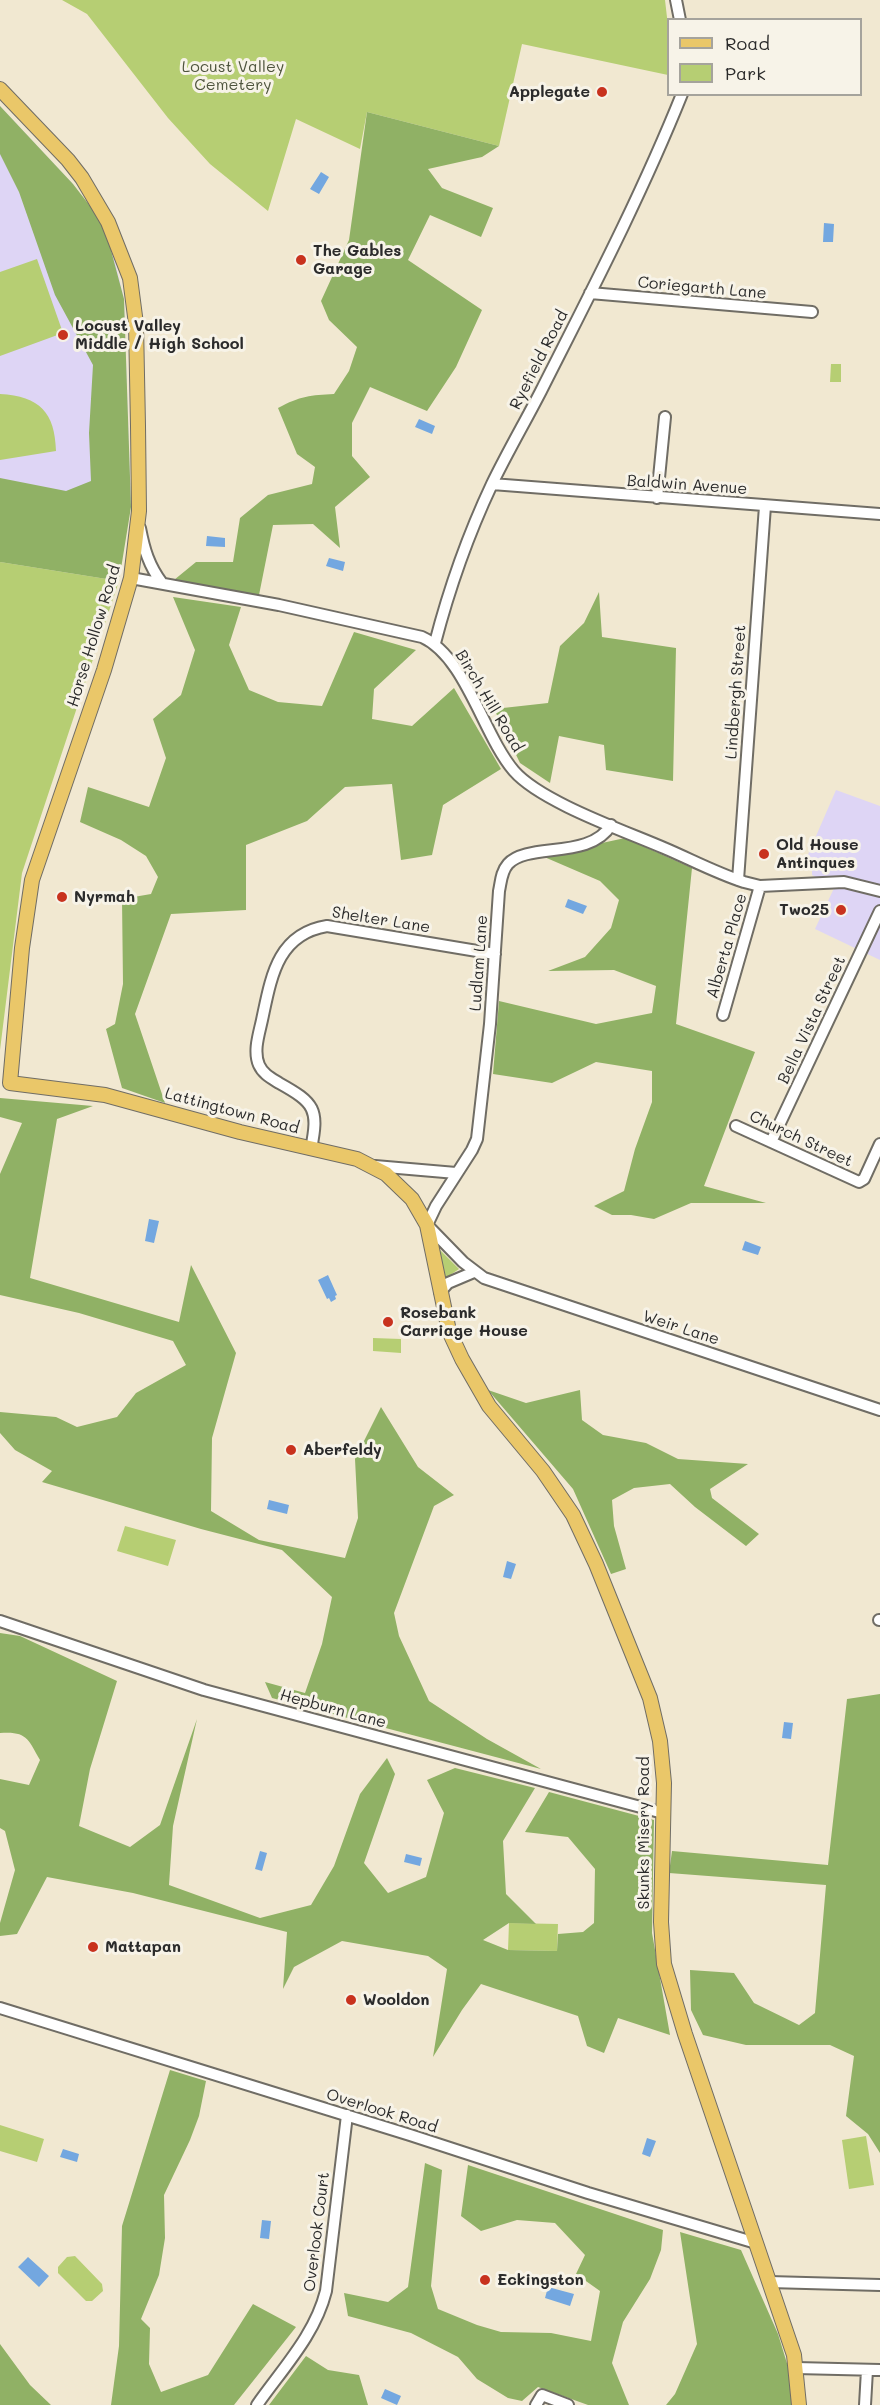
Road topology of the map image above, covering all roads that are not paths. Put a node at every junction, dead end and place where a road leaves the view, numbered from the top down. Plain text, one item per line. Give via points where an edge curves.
1 (676, 0) edge
2 (680, 18) edge
3 (0, 89) edge
4 (681, 96) edge
5 (590, 293) junction
6 (812, 312) dead end
7 (665, 417) dead end
8 (492, 484) junction
9 (657, 498) junction
10 (765, 506) junction
11 (880, 514) edge
12 (138, 521) junction
13 (131, 578) junction
14 (162, 583) junction
15 (435, 643) junction
16 (611, 825) junction
17 (738, 880) junction
18 (760, 886) junction
19 (880, 891) edge
20 (880, 911) edge
21 (495, 954) junction
22 (723, 1015) dead end
23 (5, 1083) edge
24 (736, 1126) dead end
25 (771, 1142) junction
26 (880, 1144) edge
27 (311, 1149) junction
28 (374, 1166) junction
29 (456, 1173) junction
30 (428, 1225) junction
31 (474, 1272) junction
32 (440, 1292) junction
33 (880, 1410) edge
34 (0, 1621) edge
35 (663, 1813) junction
36 (0, 2008) edge
37 (347, 2115) junction
38 (756, 2243) junction
39 (769, 2282) junction
40 (880, 2285) edge
41 (796, 2368) junction
42 (867, 2370) junction
43 (880, 2370) edge
44 (257, 2405) edge
45 (536, 2405) edge
46 (568, 2405) edge
47 (799, 2405) edge
48 (865, 2405) edge

1 - 2 street
3 - 12 main road, Horse Hollow Road via 82,178 108,222 130,278 137,348
4 - 5 street, Ryefield Road
5 - 6 street, Coriegarth Lane
5 - 8 street, Ryefield Road
7 - 9 street
8 - 9 street, Baldwin Avenue
8 - 15 street, Ryefield Road via 464,551
9 - 10 street, Baldwin Avenue
10 - 11 street, Baldwin Avenue
10 - 17 street, Lindbergh Street
12 - 13 main road, Horse Hollow Road
12 - 14 street via 146,555
13 - 14 street, Birch Hill Road
13 - 23 main road, Horse Hollow Road via 104,670 32,880
14 - 15 street, Birch Hill Road via 410,633
15 - 16 street, Birch Hill Road via 451,663 516,773 549,796
16 - 17 street, Birch Hill Road
16 - 21 street, Ludlam Lane via 600,838 588,843 518,857 508,864 499,891
17 - 18 street, Birch Hill Road
18 - 19 street, Birch Hill Road via 844,882
18 - 22 street, Alberta Place
20 - 25 street, Bella Vista Street
21 - 27 street, Shelter Lane via 327,926 305,931 292,942 270,980 256,1055 265,1074 311,1107 316,1125
21 - 29 street, Ludlam Lane via 480,1125 472,1150
23 - 27 main road, Lattingtown Road via 105,1095
24 - 25 street, Church Street
25 - 26 street, Church Street via 858,1182 864,1179
27 - 28 main road, Lattingtown Road
28 - 29 street
28 - 30 main road, Lattingtown Road via 402,1187
29 - 30 street, Ludlam Lane
30 - 31 street, Weir Lane
30 - 32 main road, Skunks Misery Road
31 - 32 street via 448,1283
31 - 33 street, Weir Lane via 514,1289
32 - 35 main road, Skunks Misery Road via 449,1331 476,1386 561,1496 596,1564 650,1698 660,1741
34 - 35 street, Hepburn Lane via 204,1690
35 - 38 main road, Skunks Misery Road via 664,1964
36 - 37 street, Overlook Road
37 - 38 street, Overlook Road
37 - 44 street, Overlook Court via 321,2311 305,2340
38 - 39 main road, Skunks Misery Road
39 - 40 street
39 - 41 main road, Skunks Misery Road
41 - 42 street
41 - 47 main road, Skunks Misery Road
42 - 43 street
42 - 48 street
45 - 46 street via 542,2395

